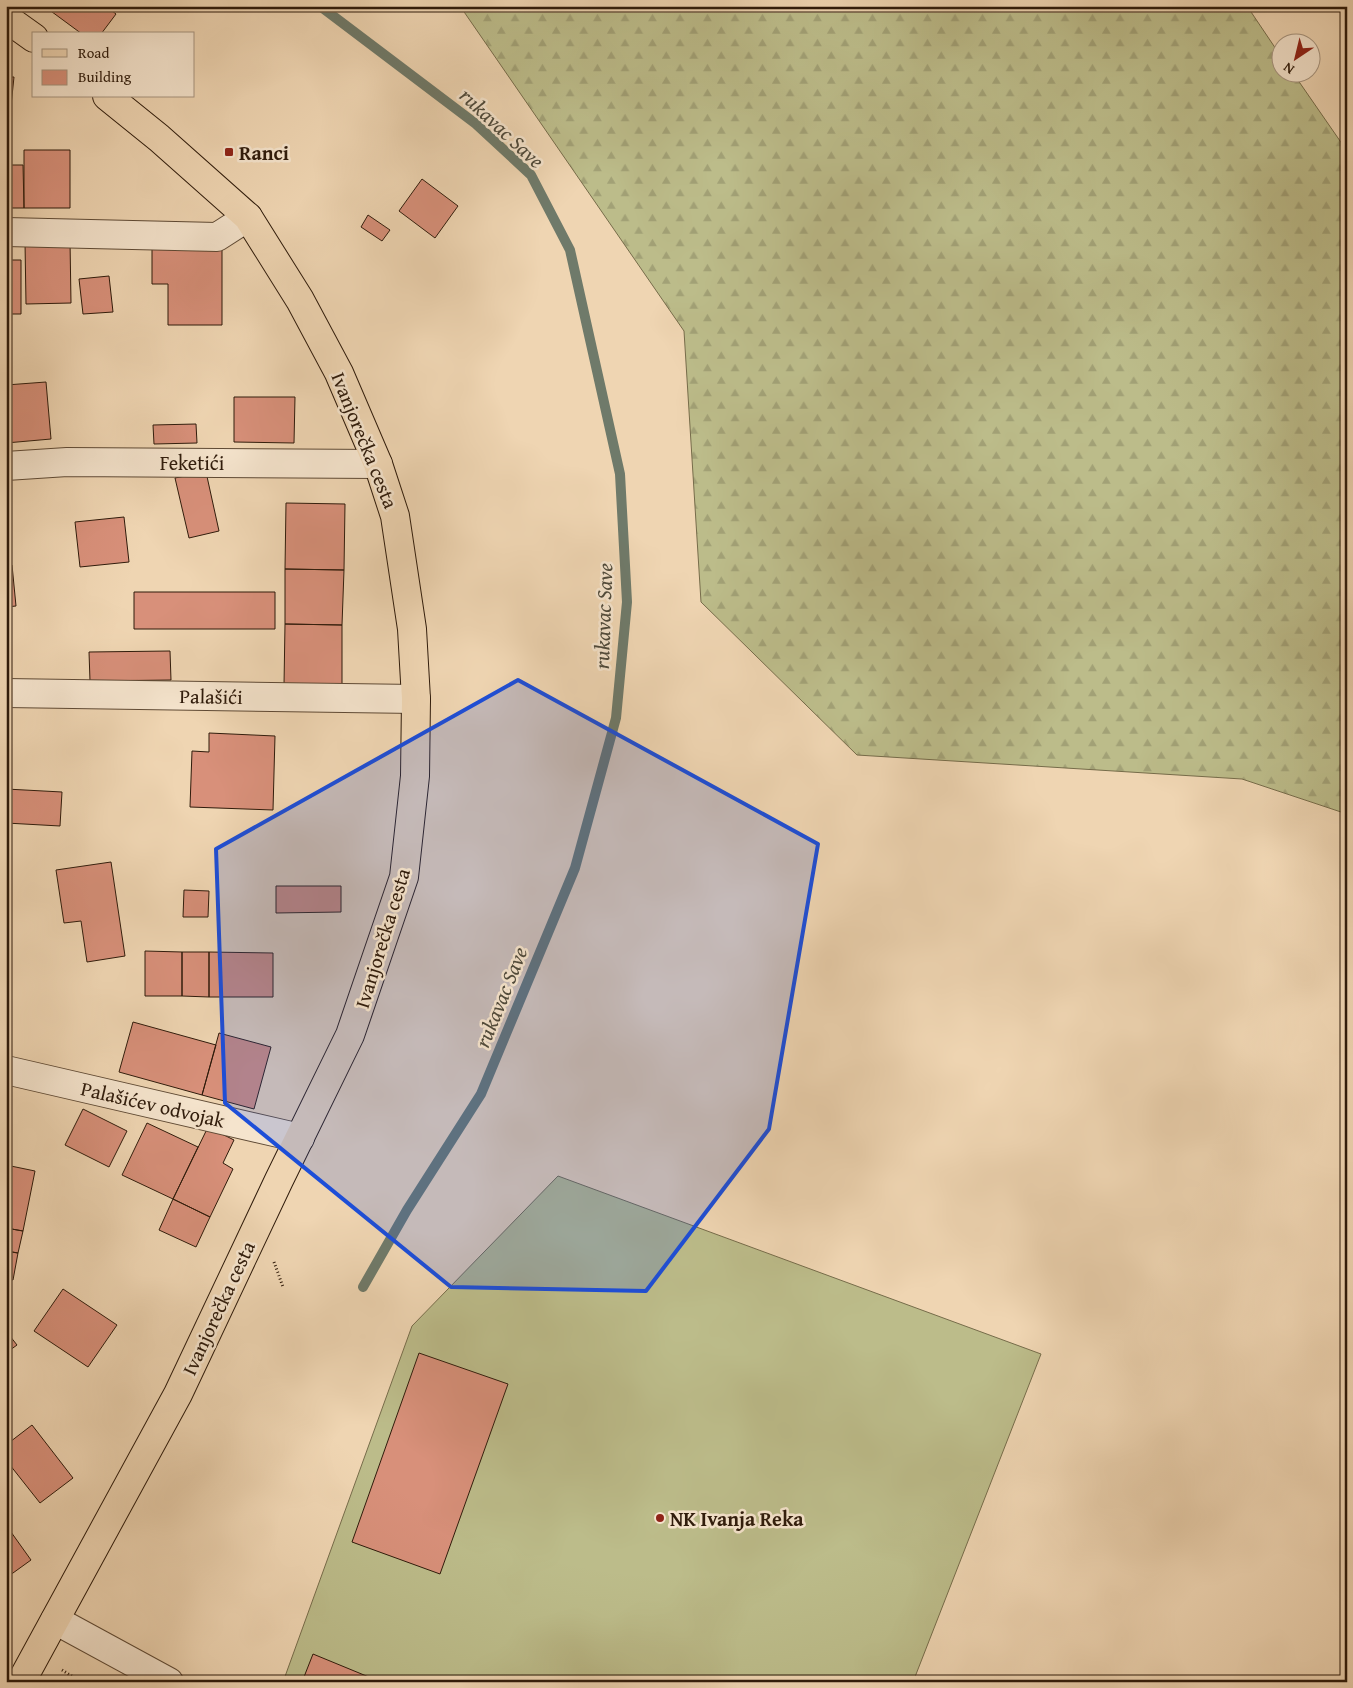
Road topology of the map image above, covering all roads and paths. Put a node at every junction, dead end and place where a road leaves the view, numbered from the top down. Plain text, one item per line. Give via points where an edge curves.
1 (1338, 6) edge
2 (6, 18) edge
3 (1347, 19) edge
4 (32, 37) edge
5 (110, 98) edge
6 (248, 218) junction
7 (6, 232) edge
8 (378, 464) junction
9 (6, 466) edge
10 (6, 693) edge
11 (416, 698) junction
12 (6, 1070) edge
13 (300, 1138) junction
14 (55, 1620) junction
15 (57, 1667) dead end
16 (75, 1678) dead end
17 (22, 1682) edge
18 (169, 1682) edge

1 - 3 path
2 - 4 main road
5 - 6 main road, Ivanjorečka cesta via 160,138
6 - 7 street via 217,237
6 - 8 main road, Ivanjorečka cesta via 300,300 340,373
8 - 9 street, Feketići via 67,462
8 - 11 main road, Ivanjorečka cesta via 396,516 412,629
10 - 11 street, Palašići
11 - 13 main road, Ivanjorečka cesta via 415,776 404,877 350,1035
12 - 13 street, Palašićev odvojak
13 - 14 main road, Ivanjorečka cesta via 178,1394
14 - 17 main road, Ivanjorečka cesta
14 - 18 street
15 - 16 path

